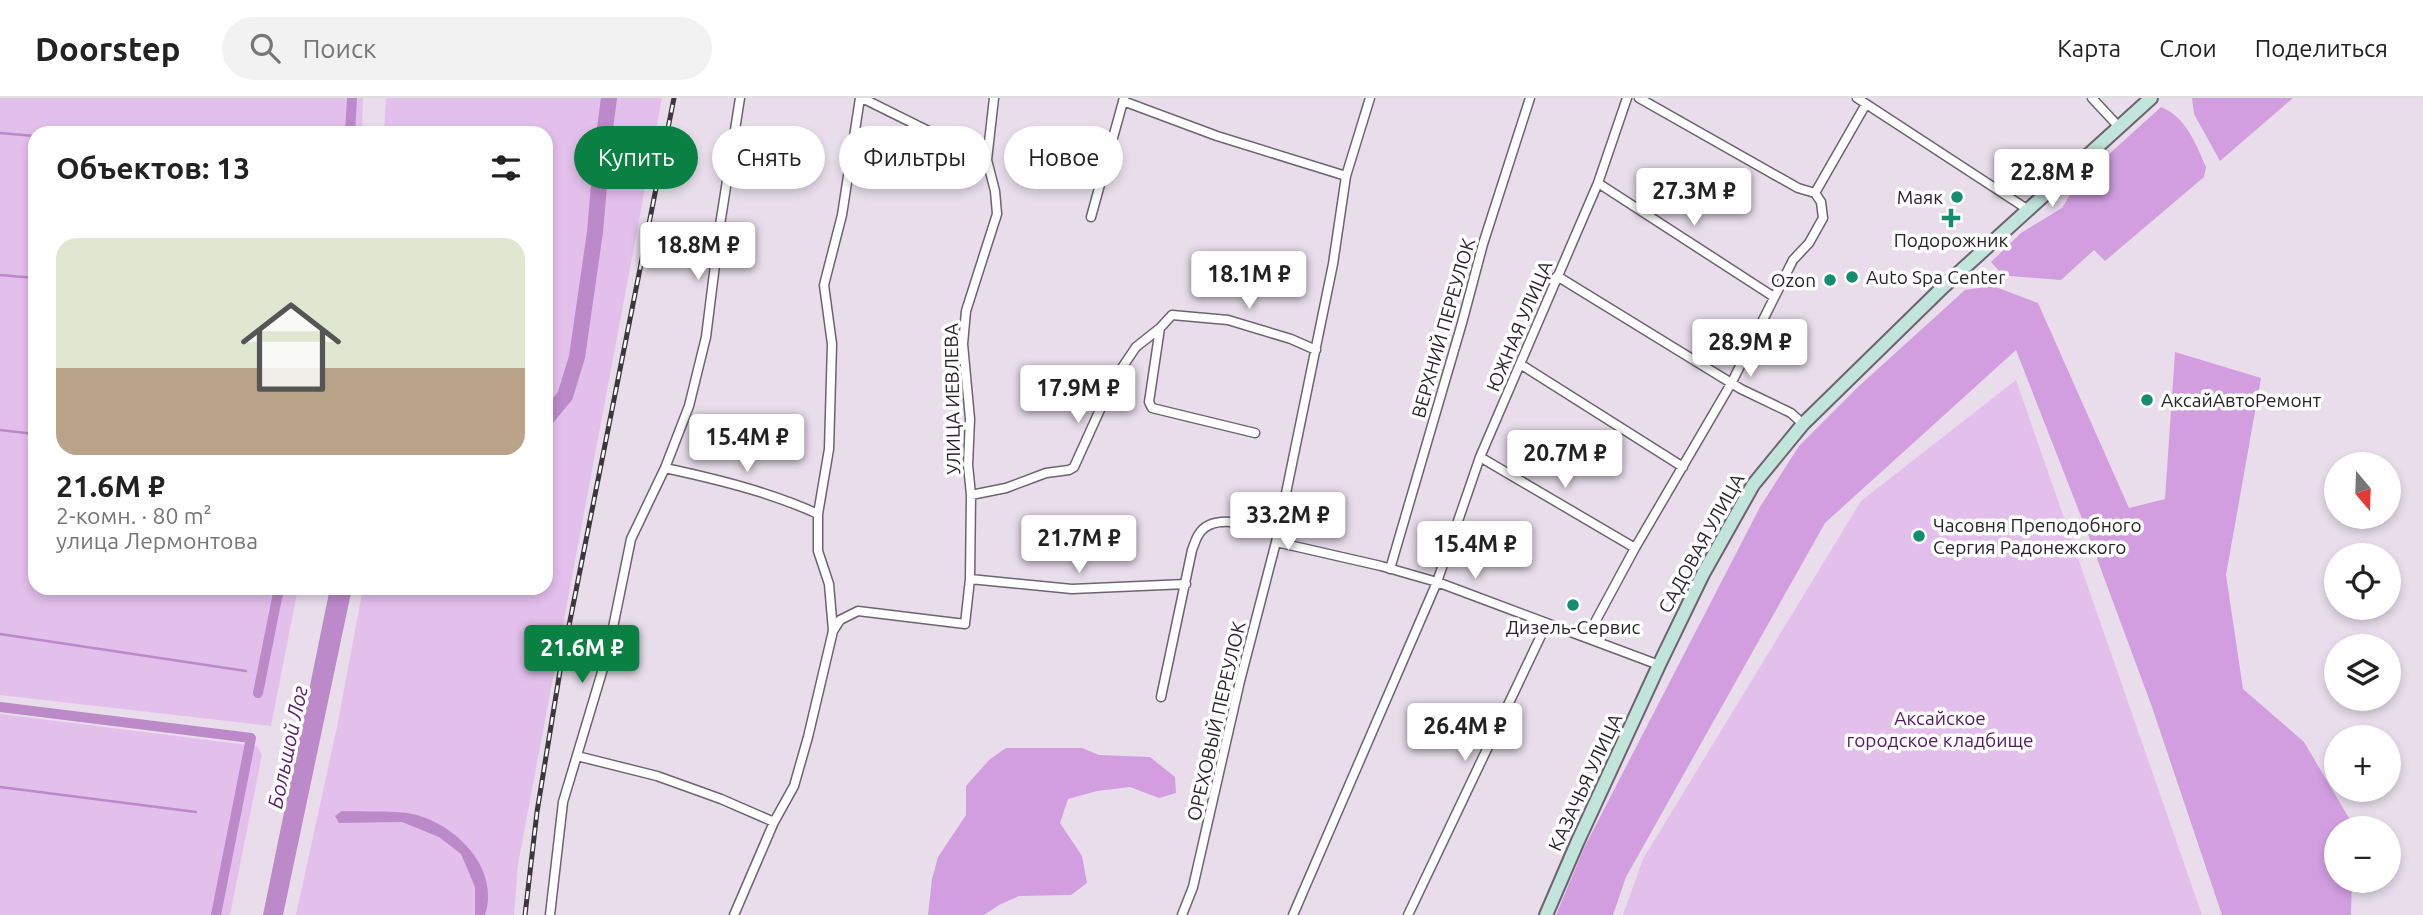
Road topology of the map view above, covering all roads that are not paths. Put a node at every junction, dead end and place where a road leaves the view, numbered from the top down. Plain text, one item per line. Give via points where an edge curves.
1 (740, 98) edge
2 (861, 98) edge
3 (994, 98) edge
4 (1370, 98) edge
5 (1530, 98) edge
6 (1627, 98) edge
7 (1639, 98) edge
8 (1857, 98) edge
9 (2092, 98) edge
10 (2151, 98) edge
11 (1124, 100) edge
12 (1866, 104) junction
13 (918, 126) edge
14 (2119, 127) junction
15 (990, 133) edge
16 (990, 172) edge
17 (1346, 176) junction
18 (1598, 183) junction
19 (1815, 193) junction
20 (2027, 209) junction
21 (1091, 217) dead end
22 (1557, 276) junction
23 (1774, 297) junction
24 (1160, 328) junction
25 (1316, 351) junction
26 (1520, 364) junction
27 (1732, 382) junction
28 (1803, 424) junction
29 (1255, 433) dead end
30 (1480, 457) junction
31 (1683, 467) junction
32 (665, 468) junction
33 (971, 495) junction
34 (818, 514) junction
35 (1277, 538) junction
36 (1635, 548) junction
37 (1391, 569) junction
38 (970, 579) junction
39 (1437, 582) junction
40 (1186, 584) junction
41 (1547, 623) junction
42 (833, 631) junction
43 (1587, 637) junction
44 (1659, 665) junction
45 (1161, 697) dead end
46 (577, 756) junction
47 (774, 822) junction
48 (1294, 912) edge
49 (550, 915) edge
50 (734, 915) edge
51 (1182, 915) edge
52 (1283, 915) edge
53 (1408, 915) edge
54 (1546, 915) edge

1 - 32 street via 706,337 689,406
2 - 13 street
2 - 34 street via 842,215 824,285 832,344 829,449
3 - 15 street, УЛИЦА ИЕВЛЕВА
4 - 17 street, ОРЕХОВЫЙ ПЕРЕУЛОК
5 - 37 street, ВЕРХНИЙ ПЕРЕУЛОК via 1482,244
6 - 18 street, ЮЖНАЯ УЛИЦА
7 - 19 street via 1798,188
8 - 12 street
9 - 14 street
10 - 14 main road, САДОВАЯ УЛИЦА
11 - 17 street via 1217,136
11 - 21 street
12 - 19 street
12 - 20 street
14 - 20 main road, САДОВАЯ УЛИЦА
16 - 33 street, УЛИЦА ИЕВЛЕВА via 997,214 966,311 963,344
17 - 25 street, ОРЕХОВЫЙ ПЕРЕУЛОК
18 - 22 street, ЮЖНАЯ УЛИЦА
18 - 23 street
19 - 23 street via 1822,218
20 - 28 main road, САДОВАЯ УЛИЦА
22 - 26 street, ЮЖНАЯ УЛИЦА
22 - 27 street
23 - 27 street
24 - 25 street via 1172,315 1228,320
24 - 29 street via 1149,402 1152,408
24 - 33 street, УЛИЦА ИЕВЛЕВА via 1136,347 1113,381 1074,467
25 - 35 street, ОРЕХОВЫЙ ПЕРЕУЛОК
26 - 30 street, ЮЖНАЯ УЛИЦА
26 - 31 street
27 - 28 street
27 - 31 street
28 - 44 main road, САДОВАЯ УЛИЦА via 1753,485
30 - 36 street
30 - 39 street, ЮЖНАЯ УЛИЦА
31 - 36 street
32 - 34 street via 795,503
32 - 46 street via 631,539 608,652
33 - 38 street, УЛИЦА ИЕВЛЕВА
34 - 42 street via 818,551 832,602
35 - 37 street
35 - 40 street via 1256,525 1211,525 1199,532
35 - 51 street, ОРЕХОВЫЙ ПЕРЕУЛОК via 1194,887
36 - 43 street
37 - 39 street
38 - 40 street via 1072,589
38 - 42 street, УЛИЦА ИЕВЛЕВА via 965,624 858,611 840,620
39 - 41 street
39 - 48 street, ЮЖНАЯ УЛИЦА
40 - 45 street
41 - 43 street
41 - 53 street
42 - 47 street via 794,786
43 - 44 street
44 - 54 main road, КАЗАЧЬЯ УЛИЦА
46 - 47 street via 657,776
46 - 49 street via 563,802
47 - 50 street
48 - 52 street

